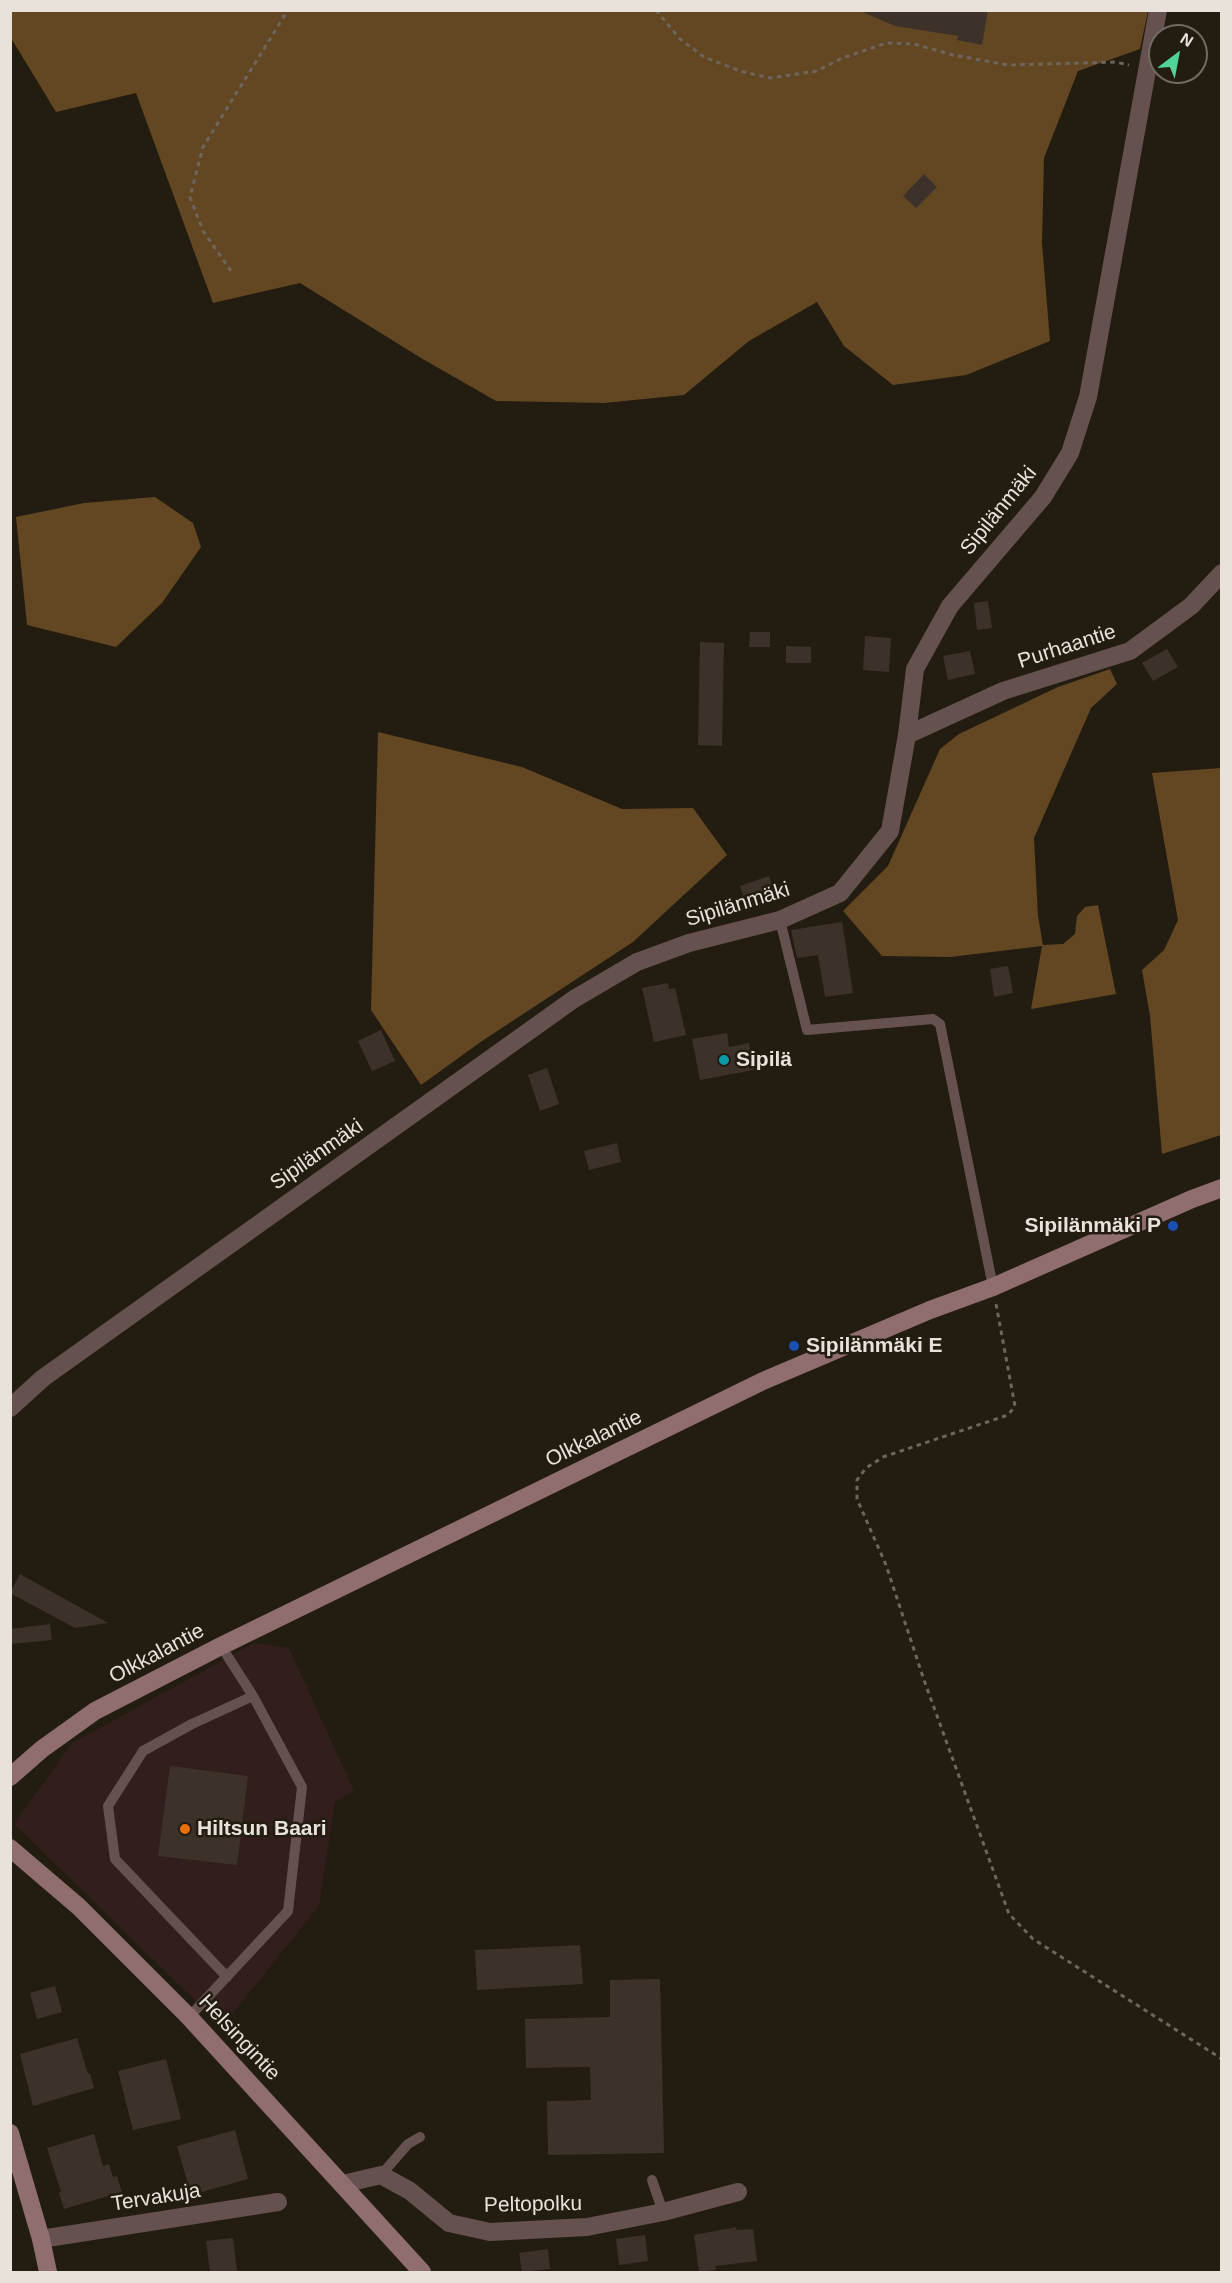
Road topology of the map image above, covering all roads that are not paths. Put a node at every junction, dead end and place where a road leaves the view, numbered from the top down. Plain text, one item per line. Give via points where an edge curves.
1 (1158, 10) edge
2 (1221, 573) edge
3 (907, 735) junction
4 (780, 920) junction
5 (1221, 1188) edge
6 (993, 1287) junction
7 (10, 1408) edge
8 (221, 1646) junction
9 (253, 1696) junction
10 (10, 1777) edge
11 (10, 1848) edge
12 (227, 1977) junction
13 (189, 2017) junction
14 (10, 2133) edge
15 (420, 2137) dead end
16 (381, 2175) junction
17 (652, 2180) dead end
18 (343, 2184) junction
19 (738, 2192) dead end
20 (278, 2202) dead end
21 (663, 2212) junction
22 (41, 2239) junction
23 (48, 2272) edge
24 (422, 2272) edge

1 - 3 street, Sipilänmäki via 1088,397 1070,453 1043,497 950,606 915,669
2 - 3 street, Purhaantie via 1191,606 1130,651 1003,691
3 - 4 street, Sipilänmäki via 890,831 840,893
4 - 6 lane via 807,1030 933,1019 940,1024
4 - 7 street, Sipilänmäki via 689,943 637,962 574,999 43,1378
5 - 6 street, Olkkalantie
6 - 8 street, Olkkalantie via 763,1381
8 - 9 lane
8 - 10 street, Olkkalantie via 95,1711
9 - 12 lane via 302,1787 288,1911
9 - 12 lane via 144,1751 108,1806 115,1859
11 - 13 street, Helsingintie via 79,1907
12 - 13 lane
13 - 18 street, Helsingintie
14 - 22 street
15 - 16 lane via 408,2144
16 - 18 street
16 - 21 street, Peltopolku via 410,2191 449,2223 490,2232 588,2227
17 - 21 lane
18 - 24 street, Helsingintie
19 - 21 street, Peltopolku
20 - 22 street, Tervakuja
22 - 23 street

